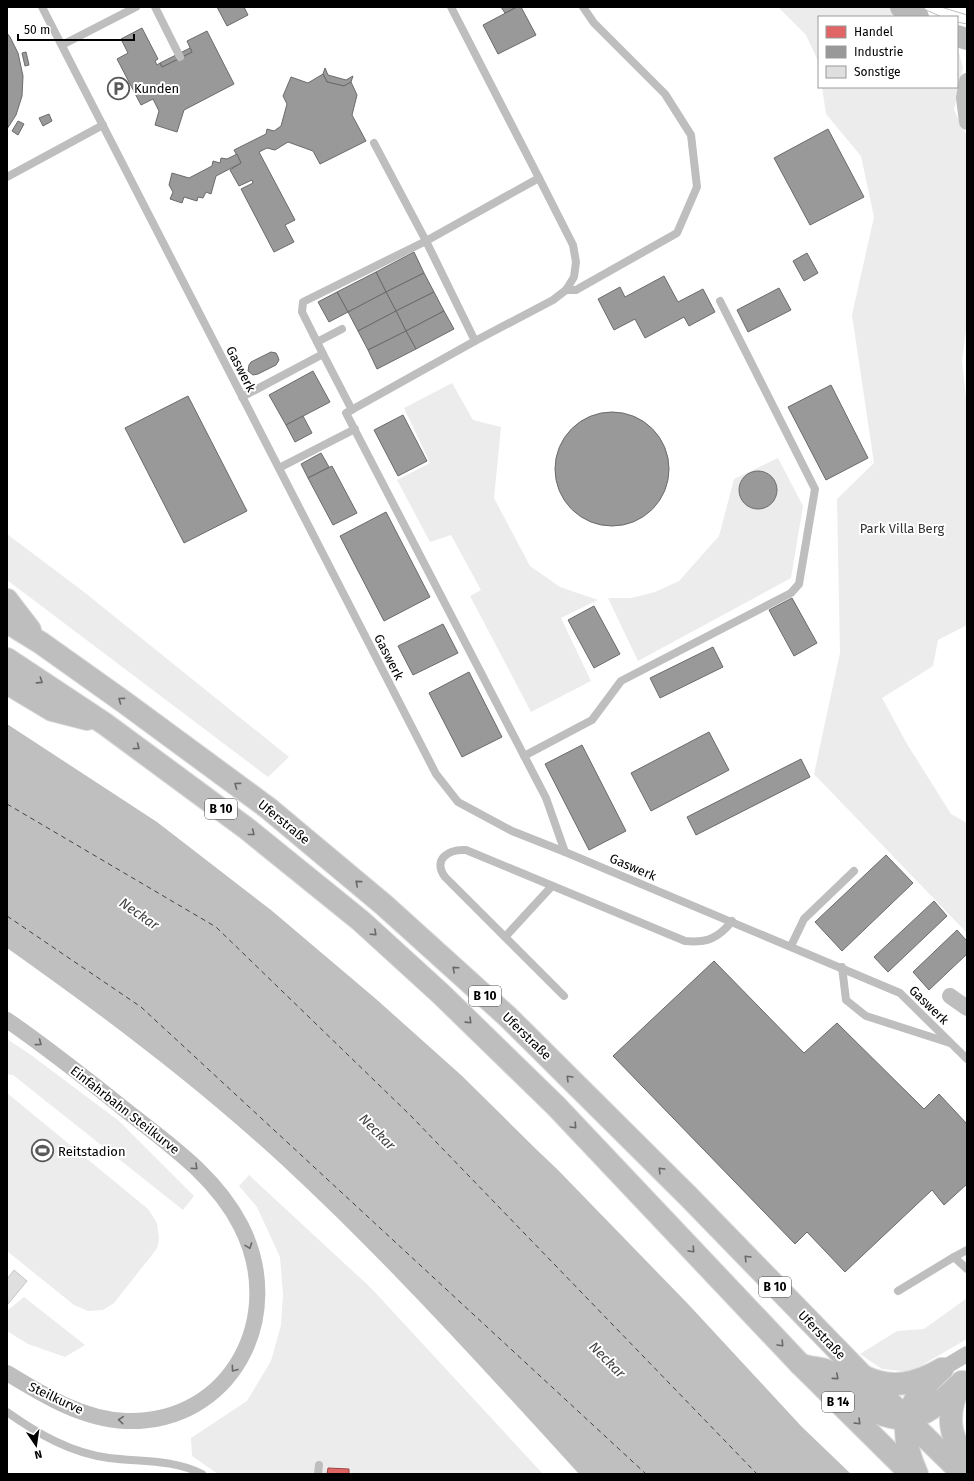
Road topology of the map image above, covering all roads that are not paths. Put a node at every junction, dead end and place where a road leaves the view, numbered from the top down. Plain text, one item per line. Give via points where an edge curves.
1 (42, 7) edge
2 (136, 7) edge
3 (155, 7) edge
4 (451, 7) edge
5 (583, 7) edge
6 (901, 7) edge
7 (916, 16) edge
8 (62, 45) junction
9 (180, 57) dead end
10 (967, 81) edge
11 (967, 122) edge
12 (103, 125) junction
13 (374, 143) dead end
14 (7, 177) edge
15 (539, 178) junction
16 (426, 241) junction
17 (566, 290) junction
18 (720, 301) dead end
19 (342, 329) dead end
20 (475, 341) junction
21 (317, 342) junction
22 (323, 354) junction
23 (242, 397) junction
24 (352, 410) junction
25 (355, 429) junction
26 (279, 468) junction
27 (7, 600) edge
28 (7, 622) edge
29 (41, 643) junction
30 (7, 659) edge
31 (7, 683) edge
32 (106, 724) junction
33 (524, 756) junction
34 (565, 852) junction
35 (854, 871) dead end
36 (552, 886) junction
37 (732, 921) junction
38 (505, 937) junction
39 (791, 946) junction
40 (842, 967) junction
41 (564, 996) dead end
42 (950, 996) dead end
43 (967, 1008) edge
44 (7, 1020) edge
45 (952, 1044) junction
46 (967, 1059) edge
47 (232, 1211) joint
48 (967, 1250) edge
49 (954, 1257) junction
50 (967, 1269) edge
51 (898, 1291) dead end
52 (967, 1354) edge
53 (800, 1364) junction
54 (7, 1373) edge
55 (863, 1376) junction
56 (958, 1378) edge
57 (7, 1412) edge
58 (906, 1419) junction
59 (319, 1465) dead end
60 (967, 1465) edge
61 (202, 1474) edge
62 (318, 1474) edge
63 (911, 1474) edge
64 (917, 1474) edge
65 (963, 1474) edge

1 - 8 lane, Gaswerk
2 - 8 lane
3 - 9 lane
4 - 15 lane
5 - 17 lane via 594,23 665,94 690,135 697,187 677,233 576,290
6 - 7 main road
8 - 12 lane, Gaswerk
10 - 11 street via 964,98
12 - 14 lane
12 - 23 lane, Gaswerk
13 - 16 lane
15 - 16 lane
15 - 17 lane via 573,246 576,262 574,277
16 - 20 lane
16 - 21 lane via 304,302 302,312
17 - 20 lane via 553,300
18 - 33 lane via 815,489 799,584 791,593 621,681 592,720
19 - 21 lane
20 - 24 lane
21 - 22 lane
22 - 23 lane
22 - 24 lane
23 - 26 lane, Gaswerk
24 - 25 lane via 346,413
25 - 26 lane
25 - 33 lane
26 - 34 lane, Gaswerk via 436,774 458,802 512,832
27 - 29 main road, B 10
28 - 29 main road, Uferstraße / B 10
55 -> 29 main road, Uferstraße / B 10 via 508,1017 384,905 268,808
30 -> 32 main road, B 10
31 - 32 main road, B 10 via 52,710
32 -> 53 main road, B 10 via 246,828 361,921 441,994 556,1106
33 - 34 lane via 546,798
34 - 37 lane, Gaswerk
35 - 39 lane via 804,919
36 - 37 lane via 685,941 698,942 712,938 724,931
36 - 38 lane
36 - 38 lane via 466,850 447,854 441,860 441,871 445,877
37 - 39 lane, Gaswerk
38 - 41 lane
39 - 40 lane, Gaswerk
40 - 45 lane, Gaswerk via 900,993
40 - 45 lane via 846,1000 866,1016
42 - 43 street
44 -> 47 street, Einfahrbahn Steilkurve via 184,1157 204,1175
45 - 46 lane, Gaswerk
47 -> 54 street, Steilkurve via 242,1227 255,1262 255,1326 234,1370 206,1397 188,1408 161,1418 111,1419 60,1403
48 - 49 lane
49 - 50 lane
49 - 51 lane
52 - 56 street
53 -> 58 main road via 830,1372 877,1412
53 -> 63 main road, B 14
55 - 56 main road via 877,1382 903,1384 920,1380
55 - 58 main road, Uferstraße / B 10
56 - 58 main road via 945,1398 926,1412
56 - 60 main road via 952,1404 951,1425 955,1441
57 - 61 lane via 46,1438 78,1451 109,1458 163,1462
58 - 64 main road via 907,1445
58 - 65 main road, Uferstraße / B 10
59 - 62 lane

